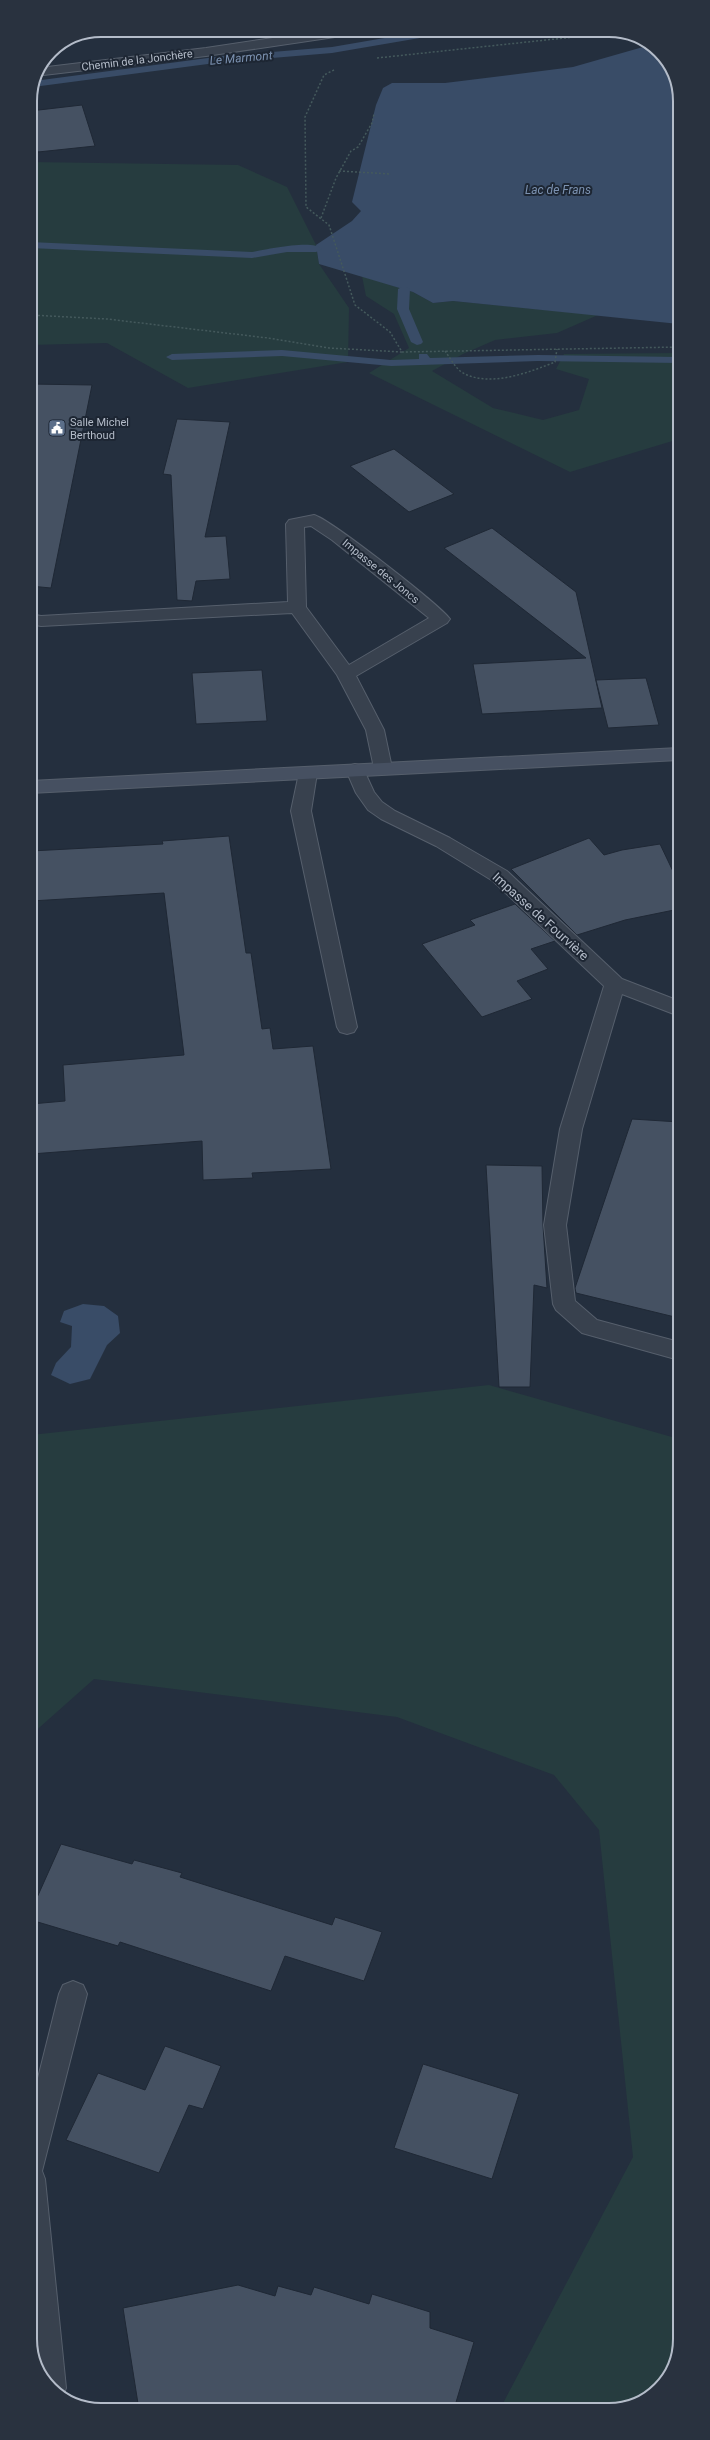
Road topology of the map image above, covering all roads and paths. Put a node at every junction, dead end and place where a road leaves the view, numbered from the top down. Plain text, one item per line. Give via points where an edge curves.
1 (308, 37) edge
2 (575, 37) edge
3 (370, 60) dead end
4 (336, 69) dead end
5 (45, 71) edge
6 (374, 114) dead end
7 (339, 171) junction
8 (391, 174) dead end
9 (321, 218) junction
10 (37, 315) edge
11 (673, 348) edge
12 (557, 349) junction
13 (445, 351) junction
14 (402, 352) junction
15 (296, 607) junction
16 (37, 620) edge
17 (346, 674) junction
18 (673, 754) edge
19 (383, 768) junction
20 (355, 770) junction
21 (308, 773) junction
22 (37, 787) edge
23 (615, 984) junction
24 (673, 1007) edge
25 (348, 1027) dead end
26 (673, 1350) edge
27 (73, 1994) dead end
28 (37, 2140) edge
29 (37, 2242) edge
30 (50, 2377) edge

1 - 5 street, Chemin de la Jonchère
2 - 3 path
4 - 9 path via 324,75 305,117 306,207
6 - 7 path via 372,123 358,147 351,151
7 - 8 path
7 - 9 path
9 - 14 path via 329,225 355,305 390,332
10 - 14 path via 108,319 329,348
11 - 12 path
12 - 13 path
12 - 13 path via 555,362 530,372 494,378 466,375 456,367
13 - 14 path
15 - 16 street
15 - 17 street
15 - 17 street, Impasse des Joncs via 295,524 314,520 338,536 441,619
17 - 19 street via 375,730
18 - 19 street
19 - 20 street
20 - 21 street
20 - 23 street, Impasse de Fourvière via 364,793 375,806 500,876
21 - 22 street
21 - 25 street via 301,811
23 - 24 street, Impasse de Fourvière
23 - 26 street via 572,1129 555,1225 564,1304 590,1327
27 - 28 street
29 - 30 street

